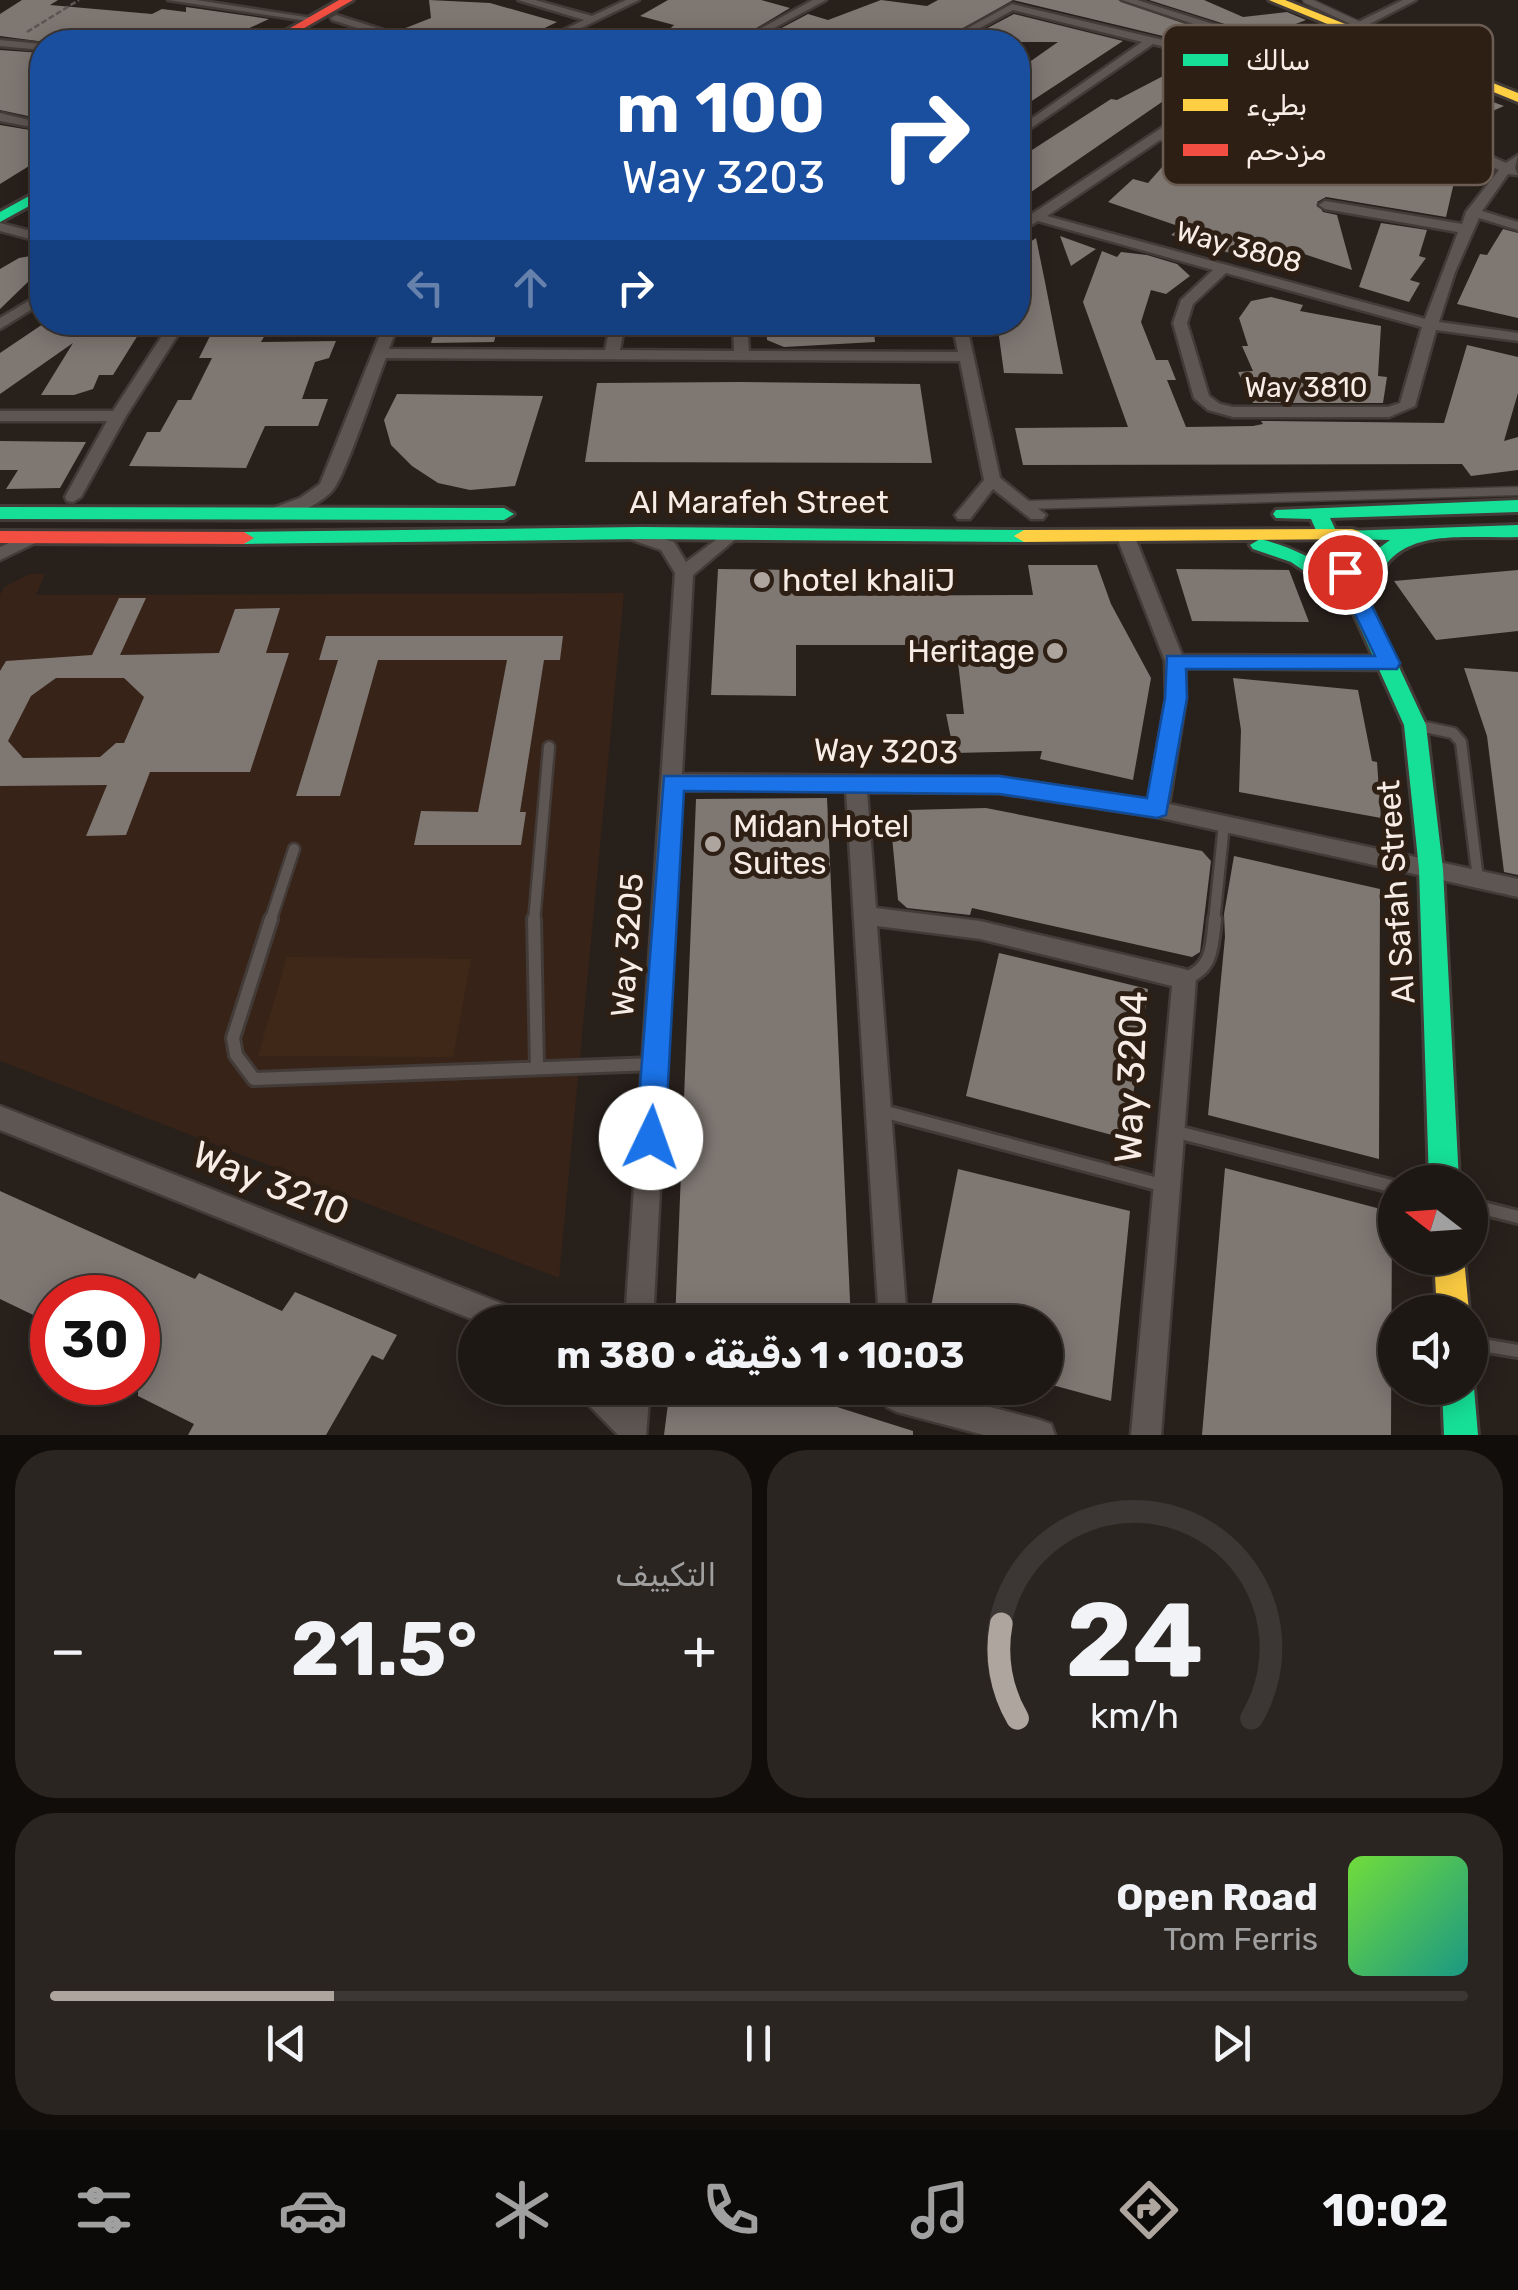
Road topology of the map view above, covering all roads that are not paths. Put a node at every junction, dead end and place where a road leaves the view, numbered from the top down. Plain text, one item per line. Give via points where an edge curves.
1 (174, 0) edge
2 (367, 0) edge
3 (523, 0) edge
4 (634, 0) edge
5 (788, 0) edge
6 (1127, 0) edge
7 (1275, 0) edge
8 (1306, 0) edge
9 (1411, 0) edge
10 (815, 3) edge
11 (332, 12) edge
12 (593, 19) junction
13 (1204, 25) edge
14 (1343, 25) edge
15 (1347, 25) edge
16 (1362, 25) edge
17 (296, 30) edge
18 (310, 30) edge
19 (380, 30) edge
20 (570, 30) edge
21 (764, 30) edge
22 (970, 30) edge
23 (1150, 40) junction
24 (4, 43) edge
25 (1163, 44) edge
26 (30, 46) edge
27 (1493, 87) edge
28 (1518, 98) edge
29 (0, 117) edge
30 (30, 123) edge
31 (1030, 125) edge
32 (1163, 131) edge
33 (1156, 136) junction
34 (1163, 138) edge
35 (1518, 159) edge
36 (1511, 170) edge
37 (30, 183) edge
38 (30, 199) edge
39 (0, 202) edge
40 (1325, 205) dead end
41 (1473, 212) junction
42 (1034, 216) junction
43 (0, 218) edge
44 (1030, 219) edge
45 (1518, 226) edge
46 (0, 227) edge
47 (1467, 229) junction
48 (30, 235) edge
49 (1223, 268) junction
50 (30, 305) edge
51 (0, 325) edge
52 (1431, 325) junction
53 (171, 335) edge
54 (387, 335) edge
55 (616, 335) edge
56 (741, 335) edge
57 (962, 335) edge
58 (1518, 337) edge
59 (381, 353) junction
60 (612, 354) junction
61 (742, 356) junction
62 (966, 357) junction
63 (0, 416) edge
64 (118, 416) junction
65 (992, 480) junction
66 (327, 486) junction
67 (1518, 491) edge
68 (1468, 492) junction
69 (73, 497) junction
70 (0, 498) edge
71 (1518, 506) edge
72 (1030, 510) junction
73 (0, 513) edge
74 (263, 514) junction
75 (366, 514) junction
76 (964, 515) junction
77 (1314, 525) junction
78 (1518, 531) edge
79 (732, 533) junction
80 (634, 534) junction
81 (1125, 535) junction
82 (1419, 535) junction
83 (0, 537) edge
84 (1232, 537) junction
85 (31, 538) junction
86 (0, 554) edge
87 (684, 572) junction
88 (1333, 581) junction
89 (1361, 608) junction
90 (1174, 661) junction
91 (1389, 663) junction
92 (1414, 725) junction
93 (549, 748) dead end
94 (672, 782) junction
95 (856, 784) junction
96 (1157, 809) junction
97 (1224, 824) junction
98 (294, 849) dead end
99 (1432, 868) junction
100 (1478, 879) junction
101 (1518, 888) edge
102 (867, 916) junction
103 (1184, 978) junction
104 (655, 1064) junction
105 (537, 1066) junction
106 (879, 1111) junction
107 (0, 1118) edge
108 (1171, 1131) junction
109 (1443, 1165) edge
110 (1378, 1183) edge
111 (1166, 1186) junction
112 (1488, 1210) edge
113 (1518, 1217) edge
114 (470, 1305) edge
115 (641, 1305) edge
116 (892, 1305) edge
117 (1488, 1346) edge
118 (1518, 1351) edge
119 (607, 1405) edge
120 (634, 1405) edge
121 (927, 1405) edge
122 (1459, 1405) edge
123 (632, 1432) edge
124 (1040, 1435) edge
125 (1146, 1435) edge
126 (1460, 1435) edge

1 - 11 street
2 - 11 main road
3 - 12 street
4 - 12 street
5 - 10 street
6 - 13 street
7 - 14 main road
8 - 15 lane
9 - 16 street
10 - 21 street
11 - 17 main road
11 - 18 main road
11 - 19 street
12 - 20 street
22 - 23 street via 1012,7
23 - 25 street
23 - 31 street
24 - 26 street
27 - 28 main road
29 - 30 street
32 - 33 street
33 - 34 lane
33 - 42 street
35 - 36 street, Way 3810
36 - 41 street, Way 3810
37 - 39 main road
38 - 43 main road
40 - 47 street
41 - 45 street
41 - 47 street, Way 3810
42 - 44 street
42 - 49 street, Way 3808
46 - 48 street
47 - 52 street, Way 3810
49 - 52 street, Way 3808
49 - 52 street, Way 3810 via 1186,303 1180,322 1202,398 1214,407 1388,412 1407,406
50 - 51 street
52 - 58 street, Way 3808
53 - 64 street
54 - 59 street
55 - 60 street
56 - 61 street
57 - 62 street
59 - 60 street
59 - 66 street
60 - 61 street
61 - 62 street
62 - 65 street
63 - 64 street
64 - 69 street
65 - 72 street
65 - 76 street
66 - 74 street via 306,502
66 - 75 street via 343,510
67 - 68 lane
68 - 71 main road
68 - 72 lane
69 - 70 main road
69 - 74 main road via 211,500
71 - 77 main road, Al Marafeh Street
72 - 76 main road, Al Marafeh Street
72 - 77 main road, Al Marafeh Street
73 - 74 main road, Al Marafeh Street
74 - 75 main road, Al Marafeh Street
75 - 76 main road, Al Marafeh Street
77 - 82 main road, Al Marafeh Street
77 - 84 main road, Al Marafeh Street
77 - 88 main road, Al Safah Street
77 - 89 main road, Al Safah Street
78 - 82 main road, Al Marafeh Street
79 - 80 main road, Al Marafeh Street
79 - 81 main road, Al Marafeh Street
79 - 87 street
80 - 85 main road, Al Marafeh Street
80 - 87 street via 668,546
81 - 84 main road, Al Marafeh Street
81 - 90 street
82 - 89 main road via 1373,555 1364,570
83 - 85 main road, Al Marafeh Street
84 - 88 main road via 1298,558
85 - 86 street
87 - 94 street, Way 3205
88 - 89 main road, Al Safah Street
89 - 91 main road, Al Safah Street
90 - 91 street
90 - 96 street via 1176,698
91 - 92 main road, Al Safah Street
92 - 99 main road, Al Safah Street
92 - 100 lane via 1453,733 1461,742
93 - 105 lane via 532,938
94 - 95 street, Way 3203
94 - 104 street, Way 3205
95 - 96 street, Way 3203 via 999,785
95 - 102 street
96 - 97 street, Way 3203
97 - 99 street, Way 3203
97 - 103 lane via 1211,956 1200,973
98 - 105 lane via 234,1038 236,1055 254,1079
99 - 100 street, Way 3203
99 - 109 main road, Al Safah Street
100 - 101 street, Way 3203
102 - 103 street, Way 3204 via 980,930
102 - 106 street
103 - 108 street, Way 3204
104 - 105 lane
104 - 115 street, Way 3205
106 - 111 lane
106 - 116 street
107 - 114 street, Way 3210
108 - 110 lane
108 - 111 street, Way 3204
111 - 125 street, Way 3204
112 - 113 lane
117 - 118 lane
119 - 123 street
120 - 123 street
121 - 124 street
122 - 126 main road

